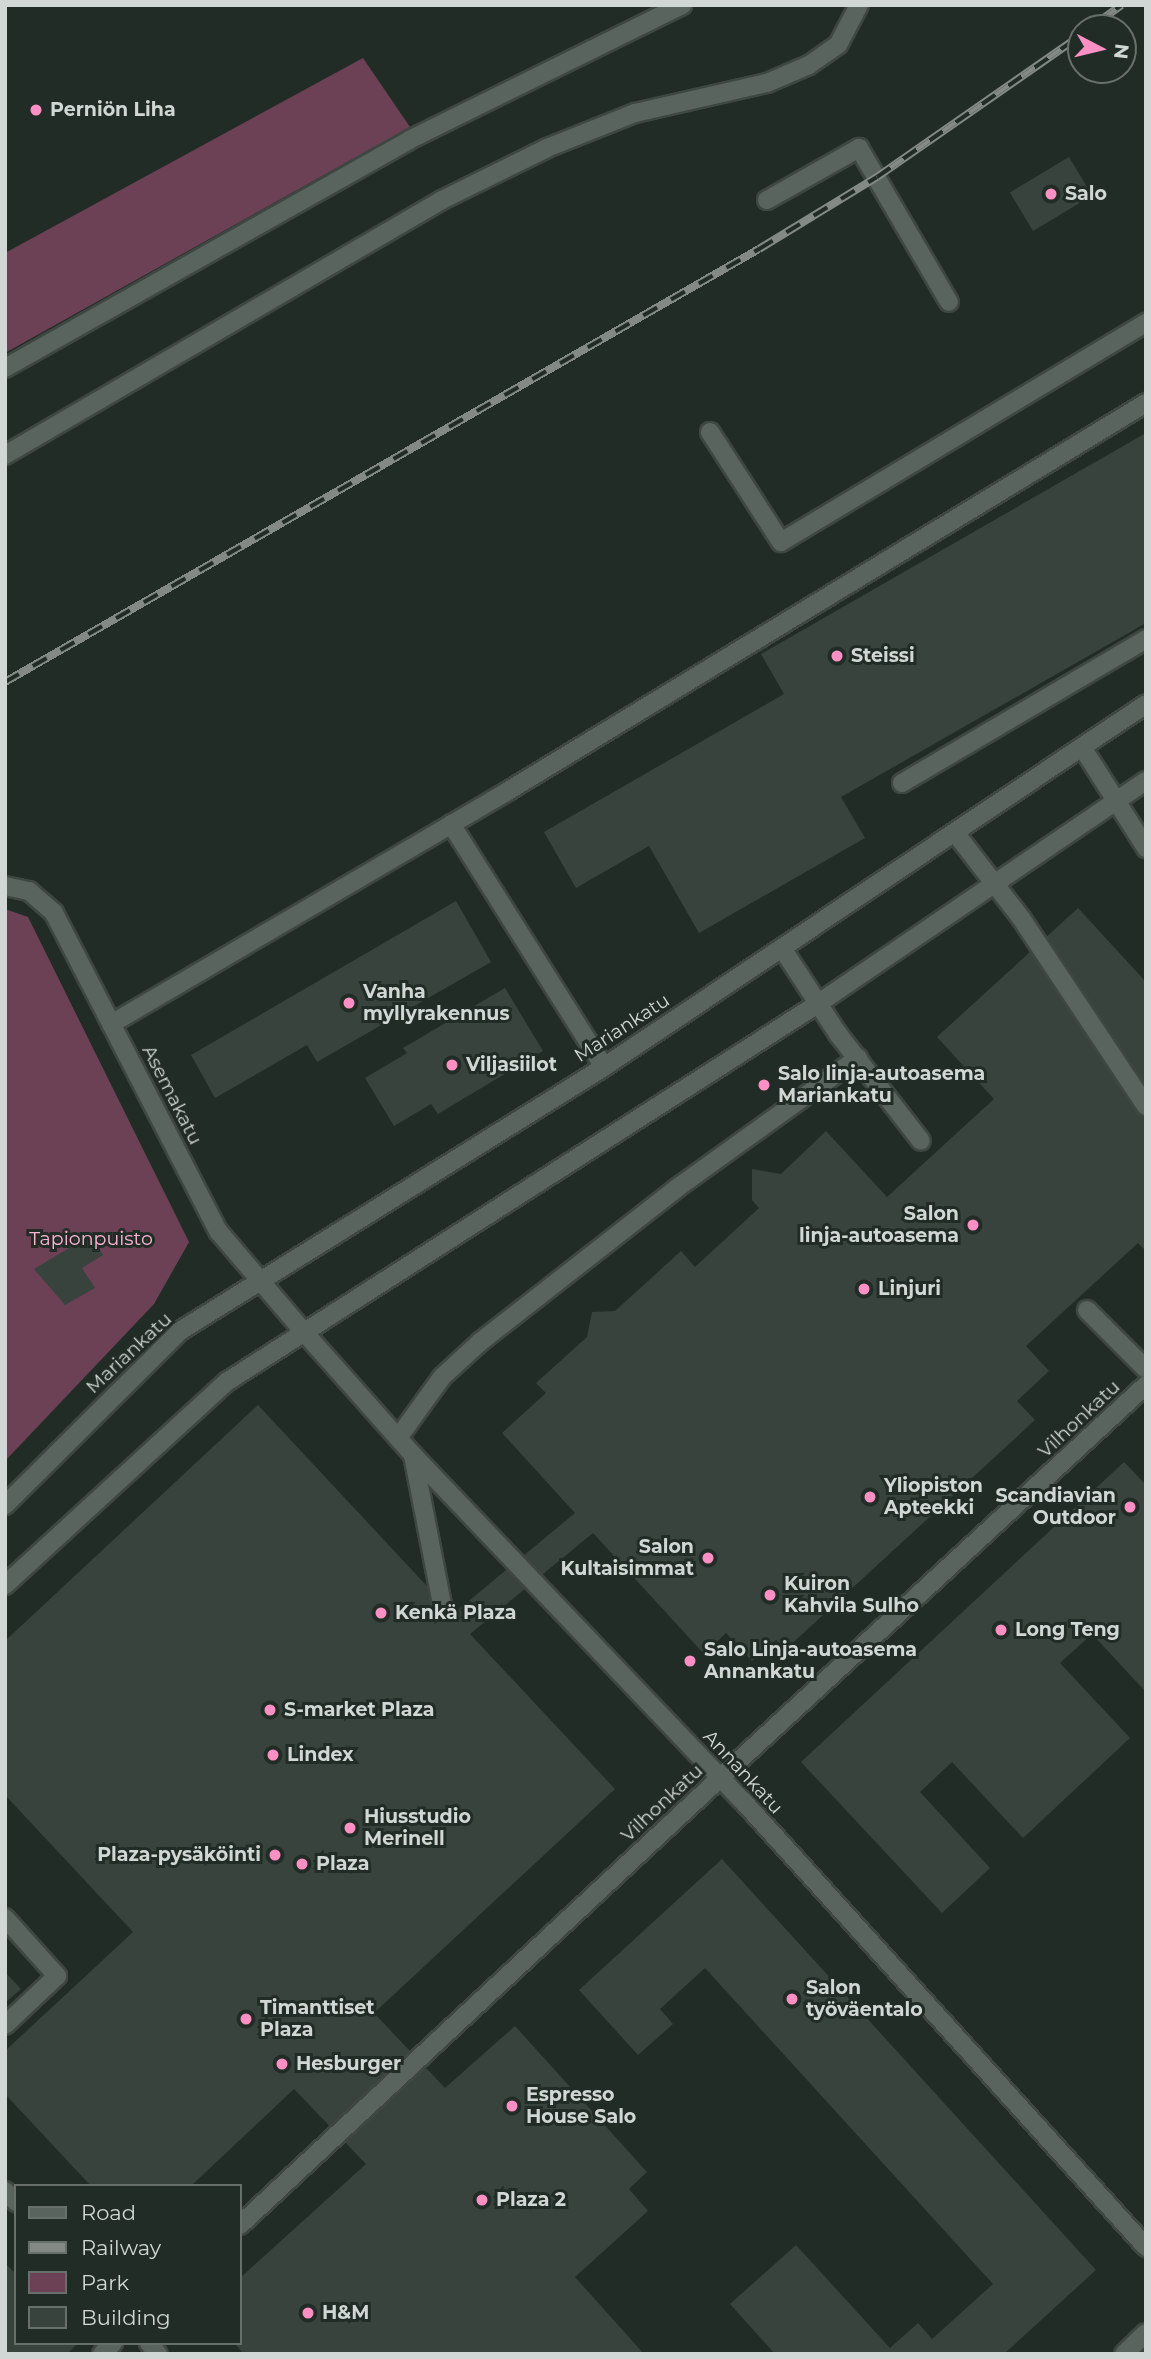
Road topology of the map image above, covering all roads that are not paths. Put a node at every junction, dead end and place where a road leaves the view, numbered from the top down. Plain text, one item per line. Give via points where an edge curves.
1 (682, 5) edge
2 (859, 5) edge
3 (767, 200) dead end
4 (949, 302) dead end
5 (1146, 323) edge
6 (5, 368) edge
7 (1146, 403) edge
8 (710, 432) dead end
9 (5, 455) edge
10 (1146, 639) edge
11 (1146, 704) edge
12 (1082, 747) junction
13 (1146, 781) edge
14 (902, 783) dead end
15 (1115, 802) junction
16 (452, 824) junction
17 (956, 834) junction
18 (1146, 848) edge
19 (994, 884) junction
20 (5, 886) edge
21 (782, 948) junction
22 (819, 1003) junction
23 (111, 1024) junction
24 (858, 1058) junction
25 (604, 1067) junction
26 (1146, 1106) edge
27 (921, 1141) dead end
28 (260, 1279) junction
29 (1087, 1310) dead end
30 (303, 1331) junction
31 (1146, 1369) edge
32 (1146, 1385) edge
33 (398, 1438) junction
34 (412, 1455) junction
35 (5, 1505) edge
36 (5, 1585) edge
37 (442, 1604) dead end
38 (720, 1778) junction
39 (5, 1918) edge
40 (5, 2025) edge
41 (242, 2223) edge
42 (1146, 2247) edge
43 (1146, 2333) edge
44 (1124, 2354) edge

1 - 6 main road via 409,140
2 - 9 main road via 838,45 809,65 768,83 635,113 547,148 442,200
3 - 4 main road via 859,148
5 - 8 main road via 781,542
7 - 16 main road
10 - 14 main road
11 - 12 main road, Mariankatu
12 - 15 main road
12 - 17 main road, Mariankatu
13 - 15 main road
15 - 18 main road
15 - 19 main road
16 - 23 main road
16 - 25 main road
17 - 19 main road
17 - 21 main road, Mariankatu
19 - 22 main road
19 - 26 main road
20 - 23 main road, Asemakatu via 29,891 54,913
21 - 22 main road
21 - 25 main road, Mariankatu
22 - 24 main road
22 - 30 main road
23 - 28 main road, Asemakatu via 219,1232
24 - 27 main road
24 - 33 main road via 677,1188 480,1342 442,1377
25 - 28 main road, Mariankatu
28 - 30 main road, Asemakatu
28 - 35 main road, Mariankatu via 180,1331
29 - 31 main road
30 - 33 main road, Annankatu
30 - 36 main road via 228,1381
32 - 38 main road, Vilhonkatu
33 - 34 main road, Annankatu
34 - 37 main road
34 - 38 main road, Annankatu
38 - 41 main road, Vilhonkatu
38 - 42 main road, Annankatu
39 - 40 main road via 57,1976
43 - 44 main road

